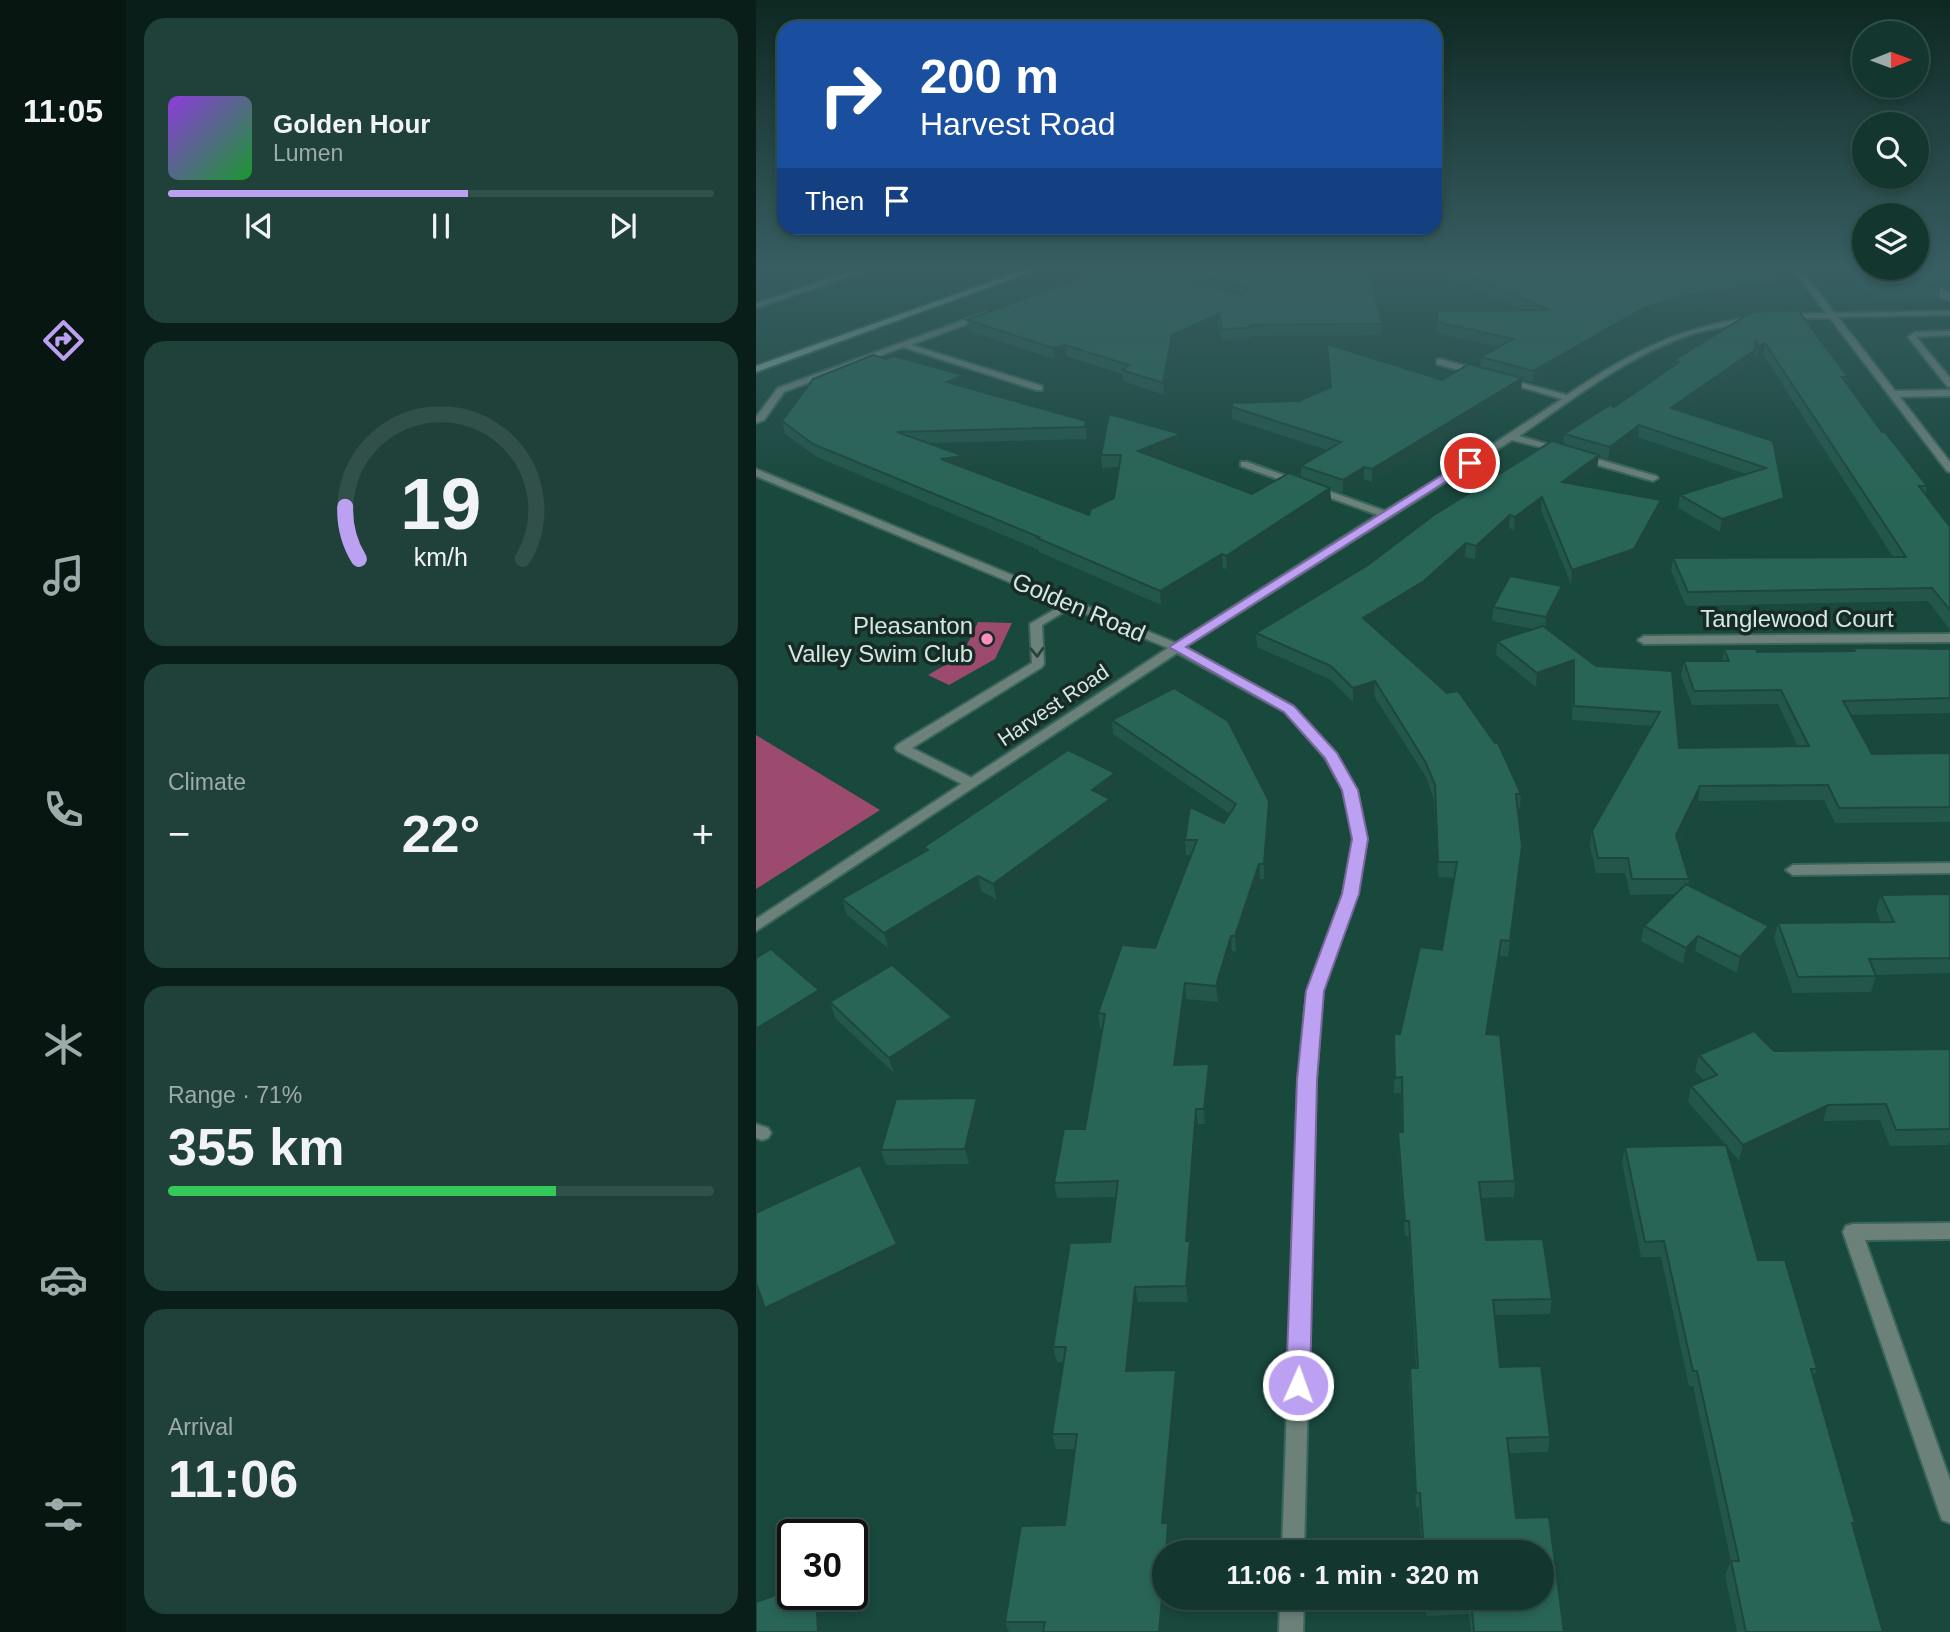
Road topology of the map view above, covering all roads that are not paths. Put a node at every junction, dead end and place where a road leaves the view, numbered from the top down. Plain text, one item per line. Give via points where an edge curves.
1 (836, 340) edge
2 (917, 340) edge
3 (1668, 340) edge
4 (1852, 340) edge
5 (1915, 340) edge
6 (904, 345) junction
7 (1440, 362) dead end
8 (756, 369) edge
9 (1950, 384) edge
10 (1039, 388) dead end
11 (1950, 393) edge
12 (1893, 394) junction
13 (1569, 398) junction
14 (756, 420) edge
15 (1512, 437) junction
16 (1244, 464) dead end
17 (1950, 469) edge
18 (756, 472) edge
19 (1653, 478) dead end
20 (1385, 514) junction
21 (1071, 603) junction
22 (1950, 638) edge
23 (1644, 640) dead end
24 (1176, 647) junction
25 (971, 783) junction
26 (1950, 868) edge
27 (1793, 870) dead end
28 (756, 926) edge
29 (1950, 1231) edge
30 (1950, 1511) edge
31 (1293, 1540) edge
32 (1292, 1610) edge
33 (1291, 1632) edge

1 - 8 main road
2 - 6 street
3 - 13 street, Harvest Road
4 - 12 street
5 - 9 street
6 - 10 street
6 - 14 street via 781,390
7 - 13 street
11 - 12 street
12 - 17 street
13 - 15 street, Harvest Road
15 - 19 street
15 - 20 street, Harvest Road
16 - 20 street
18 - 21 street, Golden Road
20 - 24 street, Harvest Road
21 - 24 street, Golden Road
21 -> 25 street via 1036,624 1038,664 902,748
22 - 23 street, Tanglewood Court
24 - 25 street, Harvest Road
24 - 31 street, Golden Road via 1289,709 1331,756 1350,790 1360,839 1350,894 1315,991 1307,1080
25 - 28 street, Harvest Road
26 - 27 street
29 - 30 street via 1853,1232
32 - 33 street

